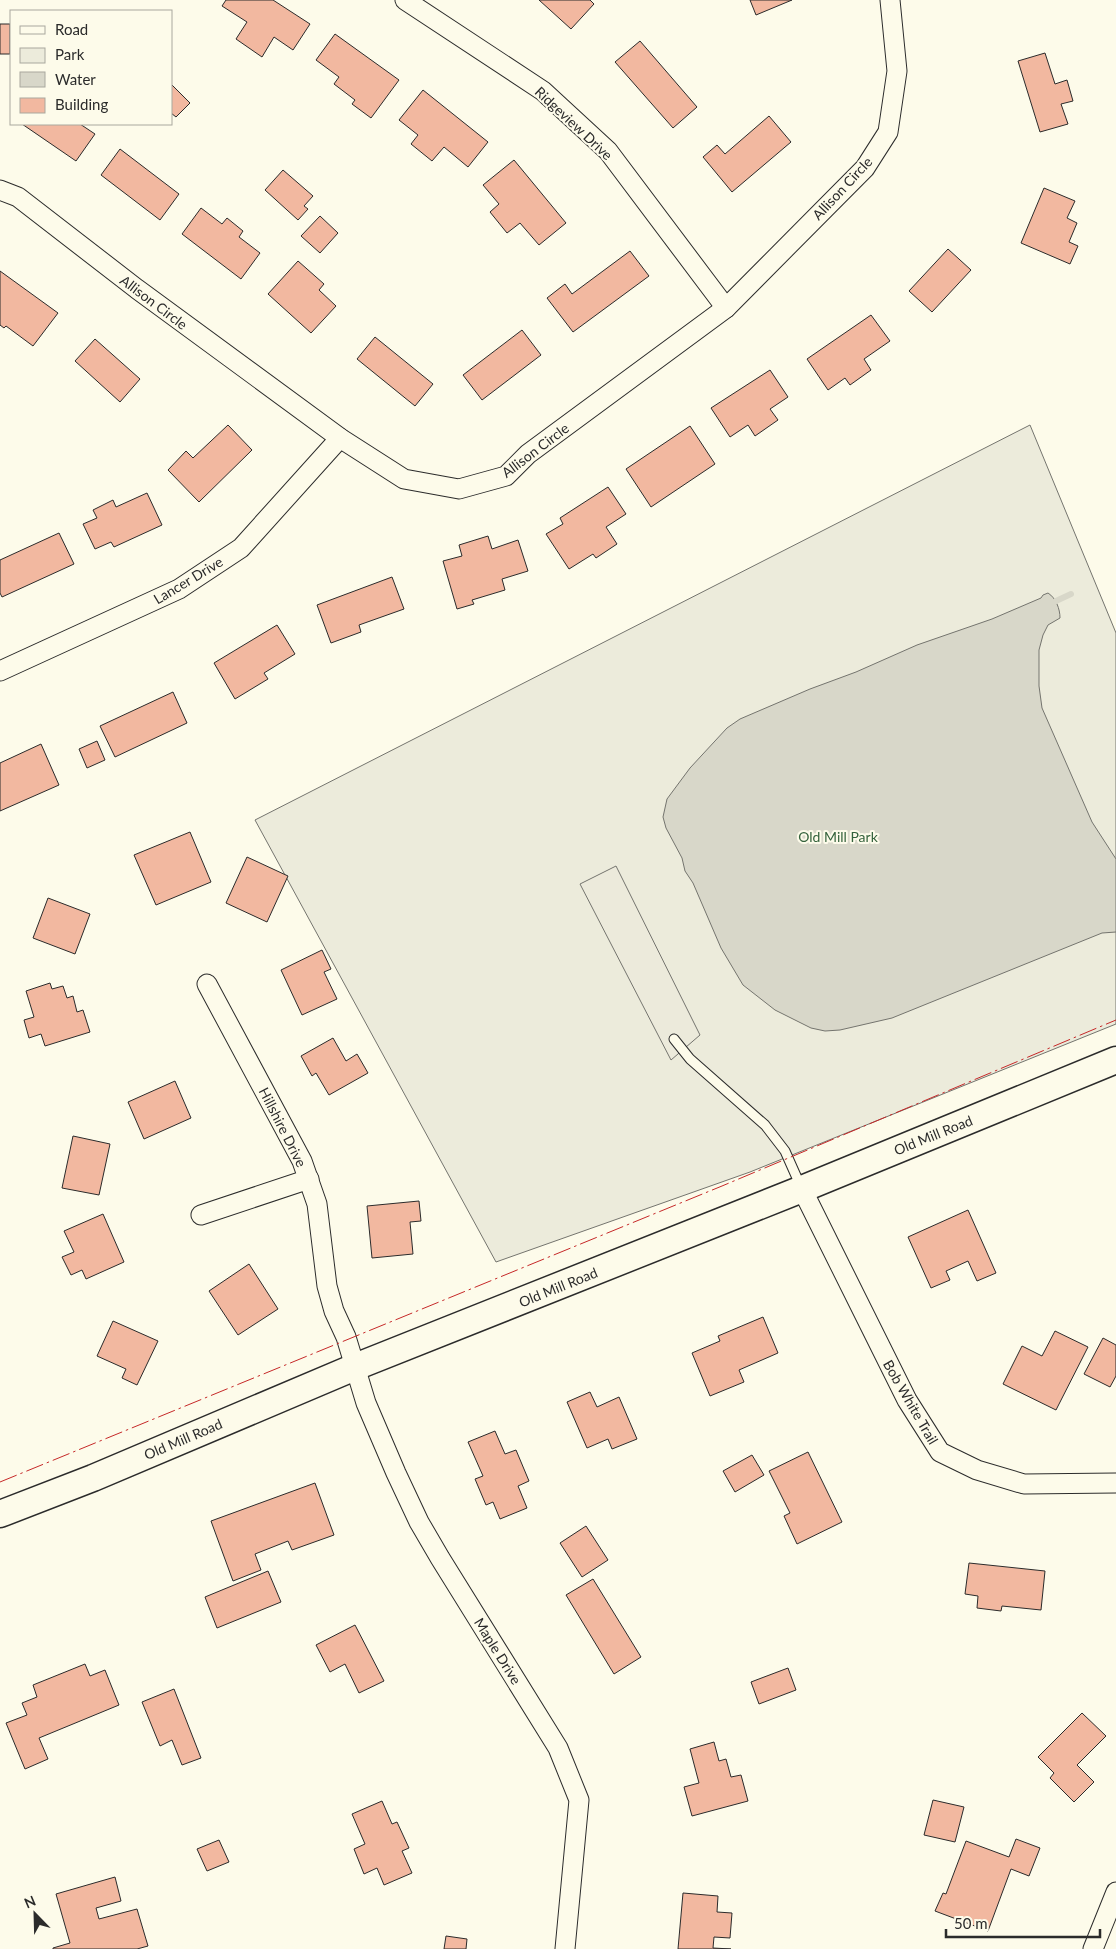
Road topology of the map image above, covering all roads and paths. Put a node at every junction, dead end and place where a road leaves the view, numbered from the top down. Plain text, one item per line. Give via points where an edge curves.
1 (405, 0) edge
2 (890, 0) edge
3 (0, 190) edge
4 (726, 308) junction
5 (340, 438) junction
6 (0, 671) edge
7 (207, 984) dead end
8 (674, 1039) dead end
9 (1116, 1060) edge
10 (308, 1179) junction
11 (802, 1189) junction
12 (201, 1215) dead end
13 (355, 1366) junction
14 (1116, 1483) edge
15 (0, 1514) edge
16 (1116, 1892) edge
17 (565, 1949) edge
18 (1093, 1949) edge

1 - 4 street, Ridgeview Drive via 543,91 608,151
2 - 4 street, Allison Circle via 897,71 888,132 865,168
3 - 5 street, Allison Circle via 18,197
4 - 5 street, Allison Circle via 528,454 506,476 460,489 404,478
5 - 6 street, Lancer Drive via 241,548 179,589
7 - 10 street, Hillshire Drive via 302,1161
8 - 11 lane via 690,1060 765,1125 785,1151
9 - 11 street, Old Mill Road
10 - 12 street
10 - 13 street, Hillshire Drive via 317,1204 327,1286
11 - 13 street, Old Mill Road
11 - 14 street, Bob White Trail via 907,1400 940,1452 976,1470 1024,1484
13 - 15 street, Old Mill Road via 94,1478
13 - 17 street, Maple Drive via 366,1403 419,1522 558,1748 579,1800
16 - 18 street

